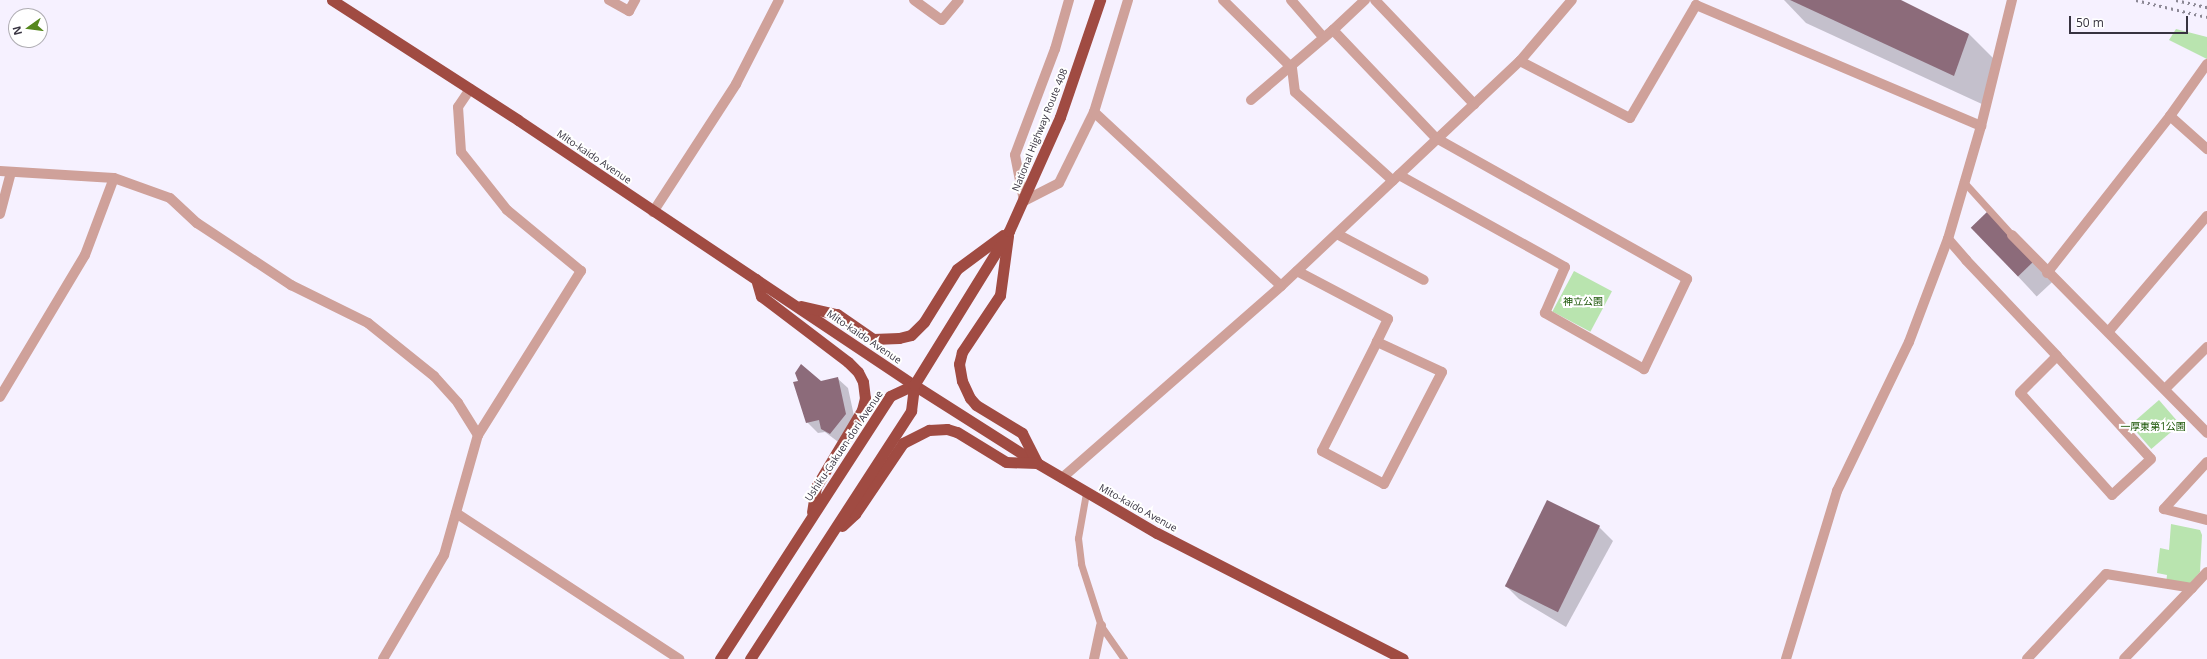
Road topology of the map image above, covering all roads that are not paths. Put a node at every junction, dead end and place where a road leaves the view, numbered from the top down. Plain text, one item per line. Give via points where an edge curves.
1 (332, 0) edge
2 (609, 0) edge
3 (635, 0) edge
4 (779, 0) edge
5 (914, 0) edge
6 (959, 0) edge
7 (1069, 0) edge
8 (1100, 0) edge
9 (1128, 0) edge
10 (1222, 0) edge
11 (1291, 0) edge
12 (1365, 0) edge
13 (1375, 0) edge
14 (1572, 0) edge
15 (2012, 0) edge
16 (1333, 30) junction
17 (1324, 38) junction
18 (1520, 61) junction
19 (2207, 64) edge
20 (1292, 68) junction
21 (470, 88) junction
22 (1251, 100) dead end
23 (1474, 104) junction
24 (1094, 112) junction
25 (2170, 116) junction
26 (1981, 126) junction
27 (1436, 138) junction
28 (2207, 149) edge
29 (0, 171) edge
30 (11, 172) junction
31 (114, 178) junction
32 (1396, 178) junction
33 (1963, 181) junction
34 (1024, 200) junction
35 (653, 212) junction
36 (0, 214) edge
37 (2207, 216) edge
38 (1009, 231) junction
39 (1337, 234) junction
40 (2012, 235) joint
41 (1948, 238) junction
42 (1297, 271) junction
43 (2047, 273) junction
44 (756, 279) junction
45 (1424, 280) dead end
46 (1281, 286) junction
47 (795, 305) junction
48 (2109, 330) junction
49 (1377, 342) junction
50 (2207, 347) edge
51 (2057, 356) junction
52 (914, 386) junction
53 (2166, 388) junction
54 (0, 397) edge
55 (2207, 433) edge
56 (478, 435) junction
57 (2207, 462) edge
58 (1037, 463) junction
59 (1062, 478) junction
60 (1086, 493) junction
61 (456, 513) junction
62 (811, 516) junction
63 (2207, 520) edge
64 (829, 538) junction
65 (2207, 572) edge
66 (2192, 588) junction
67 (1101, 626) junction
68 (383, 659) edge
69 (679, 659) edge
70 (720, 659) edge
71 (750, 659) edge
72 (1094, 659) edge
73 (1124, 659) edge
74 (1403, 659) edge
75 (1786, 659) edge
76 (2027, 659) edge
77 (2124, 659) edge

1 - 21 highway, Mito-kaido Avenue
2 - 3 street via 629,11
4 - 35 street via 736,84
5 - 6 street via 942,20
7 - 34 street via 1055,49 1016,155
8 - 34 highway, National Highway Route 408 via 1060,117
9 - 24 street
10 - 20 street
11 - 17 street
12 - 16 street
13 - 23 street
14 - 18 street
15 - 26 street
16 - 17 street
16 - 27 street
17 - 20 street
18 - 23 street
18 - 26 street via 1630,118 1696,5
19 - 25 street
20 - 22 street
20 - 32 street via 1295,92
21 - 35 highway, Mito-kaido Avenue
21 - 56 street via 458,107 461,152 507,210 581,271
23 - 27 street
24 - 34 street via 1059,183
24 - 46 street
25 - 28 street
25 - 43 street
26 - 33 street
27 - 32 street
27 - 32 street via 1687,279 1644,369 1544,314 1565,268
29 - 30 street
30 - 31 street
30 - 36 street
31 - 54 street via 85,255
31 - 56 street via 170,198 197,222 291,285 368,323 434,376 458,403
32 - 39 street
33 - 40 lane
33 - 41 street
34 - 38 highway, National Highway Route 408
35 - 44 highway, Mito-kaido Avenue
37 - 48 street
38 - 47 highway via 957,269 924,322 911,334 899,338 873,339 837,314
38 - 52 highway, National Highway Route 408
38 - 58 highway via 1000,295 962,352 959,364 963,386 970,398 976,405 1022,433
39 - 42 street
39 - 45 street
40 - 43 street
41 - 51 street
41 - 75 street via 1909,342 1837,491
42 - 46 street
42 - 49 street via 1388,320
43 - 48 street
44 - 47 highway, Mito-kaido Avenue
44 - 62 highway via 761,296 848,362 863,382 865,398 862,410 816,487
46 - 59 street
47 - 52 highway, Mito-kaido Avenue
48 - 53 street
49 - 49 street via 1322,451 1384,484 1442,372
50 - 53 street
51 - 51 street via 2151,459 2112,495 2020,393
52 - 58 highway, Mito-kaido Avenue
52 - 62 highway, Ushiku-Gakuen-dori Avenue via 890,396
52 - 64 highway via 911,411
53 - 55 street
56 - 61 street
57 - 63 street via 2164,509
58 - 59 highway, Mito-kaido Avenue
58 - 64 highway via 1006,462 957,432 947,429 916,434 903,443 854,514
59 - 60 highway, Mito-kaido Avenue
60 - 67 lane via 1078,538 1081,564
60 - 74 highway, Mito-kaido Avenue via 1157,534
61 - 68 street via 441,564
61 - 69 street
62 - 70 highway, Ushiku-Gakuen-dori Avenue
64 - 71 highway
65 - 66 street
66 - 76 street via 2106,574
66 - 77 street
67 - 72 street
67 - 73 lane

